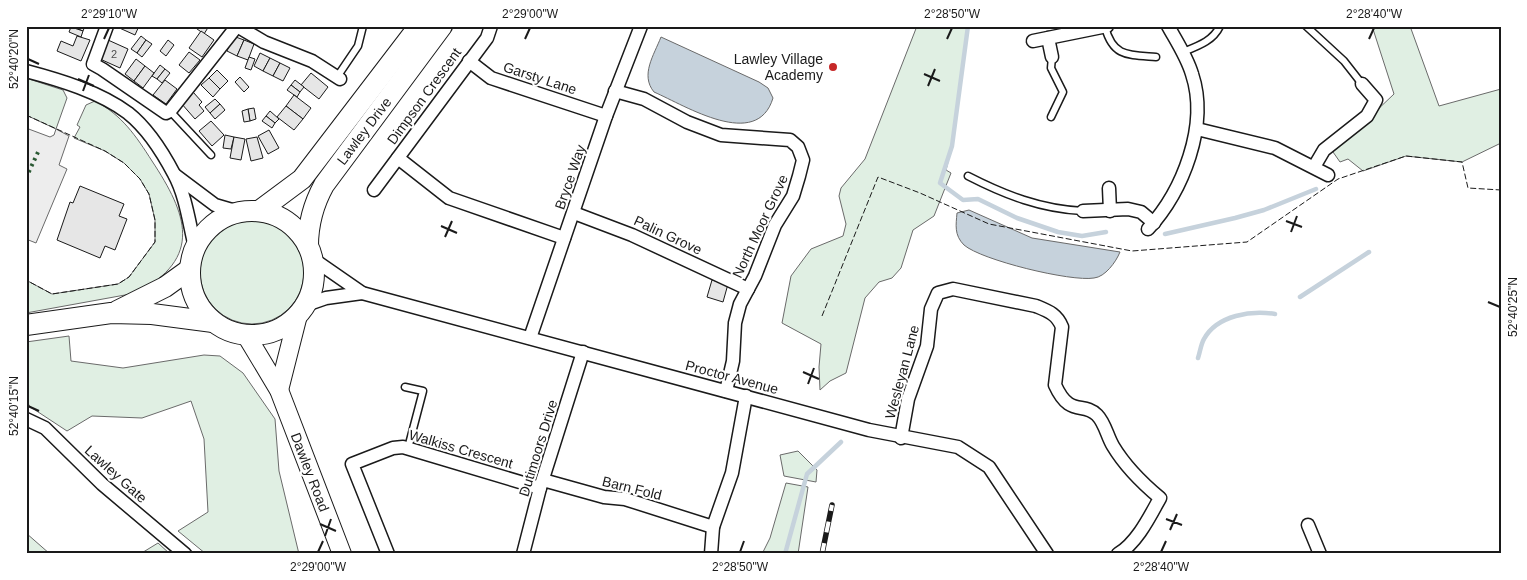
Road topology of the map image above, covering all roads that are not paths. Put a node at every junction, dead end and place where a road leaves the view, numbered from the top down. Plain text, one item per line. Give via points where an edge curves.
1 (107, 26) edge
2 (237, 26) edge
3 (363, 26) edge
4 (419, 26) edge
5 (442, 26) edge
6 (491, 26) edge
7 (641, 26) edge
8 (1106, 26) edge
9 (1168, 26) edge
10 (1220, 26) edge
11 (1306, 26) edge
12 (1048, 38) junction
13 (1033, 41) dead end
14 (1183, 52) junction
15 (1052, 57) joint
16 (1156, 57) dead end
17 (469, 61) junction
18 (26, 71) edge
19 (338, 78) joint
20 (1362, 84) joint
21 (615, 91) junction
22 (170, 111) junction
23 (606, 116) junction
24 (1052, 117) dead end
25 (1197, 129) junction
26 (211, 155) dead end
27 (398, 158) junction
28 (1314, 167) junction
29 (175, 175) junction
30 (1328, 175) dead end
31 (968, 176) dead end
32 (1109, 188) dead end
33 (374, 190) dead end
34 (1084, 211) joint
35 (1110, 211) junction
36 (249, 212) junction
37 (574, 213) junction
38 (564, 238) junction
39 (196, 247) junction
40 (311, 253) junction
41 (190, 268) junction
42 (748, 289) junction
43 (362, 293) junction
44 (302, 310) junction
45 (111, 313) junction
46 (213, 322) junction
47 (26, 325) edge
48 (246, 335) junction
49 (530, 338) junction
50 (583, 352) junction
51 (405, 387) dead end
52 (279, 390) junction
53 (726, 391) junction
54 (746, 396) junction
55 (26, 419) edge
56 (901, 438) junction
57 (408, 448) junction
58 (542, 484) junction
59 (1308, 525) dead end
60 (713, 527) junction
61 (1122, 553) edge
62 (185, 554) edge
63 (342, 554) edge
64 (388, 554) edge
65 (523, 554) edge
66 (711, 554) edge
67 (1047, 554) edge
68 (1320, 554) edge

1 - 22 street via 92,64 160,110
2 - 19 street via 264,42 312,61
2 - 22 street
3 - 19 lane via 358,46
4 - 36 main road, Lawley Drive via 302,179
5 - 40 main road, Lawley Drive via 324,185 313,207 308,229
6 - 17 street, Dimpson Crescent
7 - 21 street, Bryce Way
8 - 12 street
8 - 16 lane via 1109,41 1118,52
9 - 14 street
10 - 14 lane via 1207,42
11 - 20 lane
12 - 13 street
12 - 15 street
14 - 25 street via 1193,75
15 - 24 lane via 1051,68 1063,92
17 - 23 street, Garsty Lane via 491,78
17 - 27 street, Dimpson Crescent
18 - 29 street via 54,78 129,114 157,146
20 - 28 street via 1376,100 1368,116 1324,150
21 - 23 street, Bryce Way
21 - 42 street, North Moor Grove via 644,99 687,122 721,135 760,140 778,138 790,140 798,147 803,160 793,196 775,225
22 - 26 lane
23 - 37 street, Bryce Way
25 - 28 street via 1275,148
25 - 35 street via 1179,181 1151,226 1141,212 1128,209
27 - 33 street, Dimpson Crescent
27 - 38 street, Dimpson Crescent via 449,198
28 - 30 street
29 - 36 street via 215,205
29 - 39 street
31 - 34 lane via 1000,192 1036,204
32 - 35 street
34 - 35 street
36 - 39 main road via 213,224
36 - 40 main road via 279,217 296,229
37 - 38 street, Bryce Way
37 - 42 street, Palin Grove via 632,235
38 - 49 street, Bryce Way
39 - 41 main road
40 - 43 street, Proctor Avenue
40 - 44 main road via 312,289
41 - 45 main road via 165,287
41 - 46 main road via 195,298
42 - 53 street, North Moor Grove via 735,323 733,360
43 - 44 street, Proctor Avenue via 326,298
43 - 49 street, Proctor Avenue
44 - 48 main road via 283,327 265,334
44 - 52 street
45 - 46 main road via 152,314
45 - 47 main road
46 - 48 main road via 229,331
48 - 52 street, Dawley Road
49 - 50 street, Proctor Avenue
50 - 53 street, Proctor Avenue
50 - 58 street, Dutimoors Drive
51 - 57 lane via 423,391
52 - 63 street, Dawley Road
53 - 54 street, Proctor Avenue
54 - 56 street, Proctor Avenue
54 - 60 street via 732,472
55 - 62 street, Lawley Gate via 46,428 102,484
56 - 61 street, Wesleyan Lane via 908,399 927,346 931,309 938,293 953,289 1047,311 1059,319 1062,327 1055,385 1059,393 1069,405 1095,412 1112,445 1135,476 1160,498
56 - 67 street, Proctor Avenue via 958,447 989,467
57 - 58 street, Walkiss Crescent
57 - 64 street, Walkiss Crescent via 393,448 352,464
58 - 60 street, Barn Fold via 625,499
58 - 65 street, Dutimoors Drive
59 - 68 street
60 - 66 street

